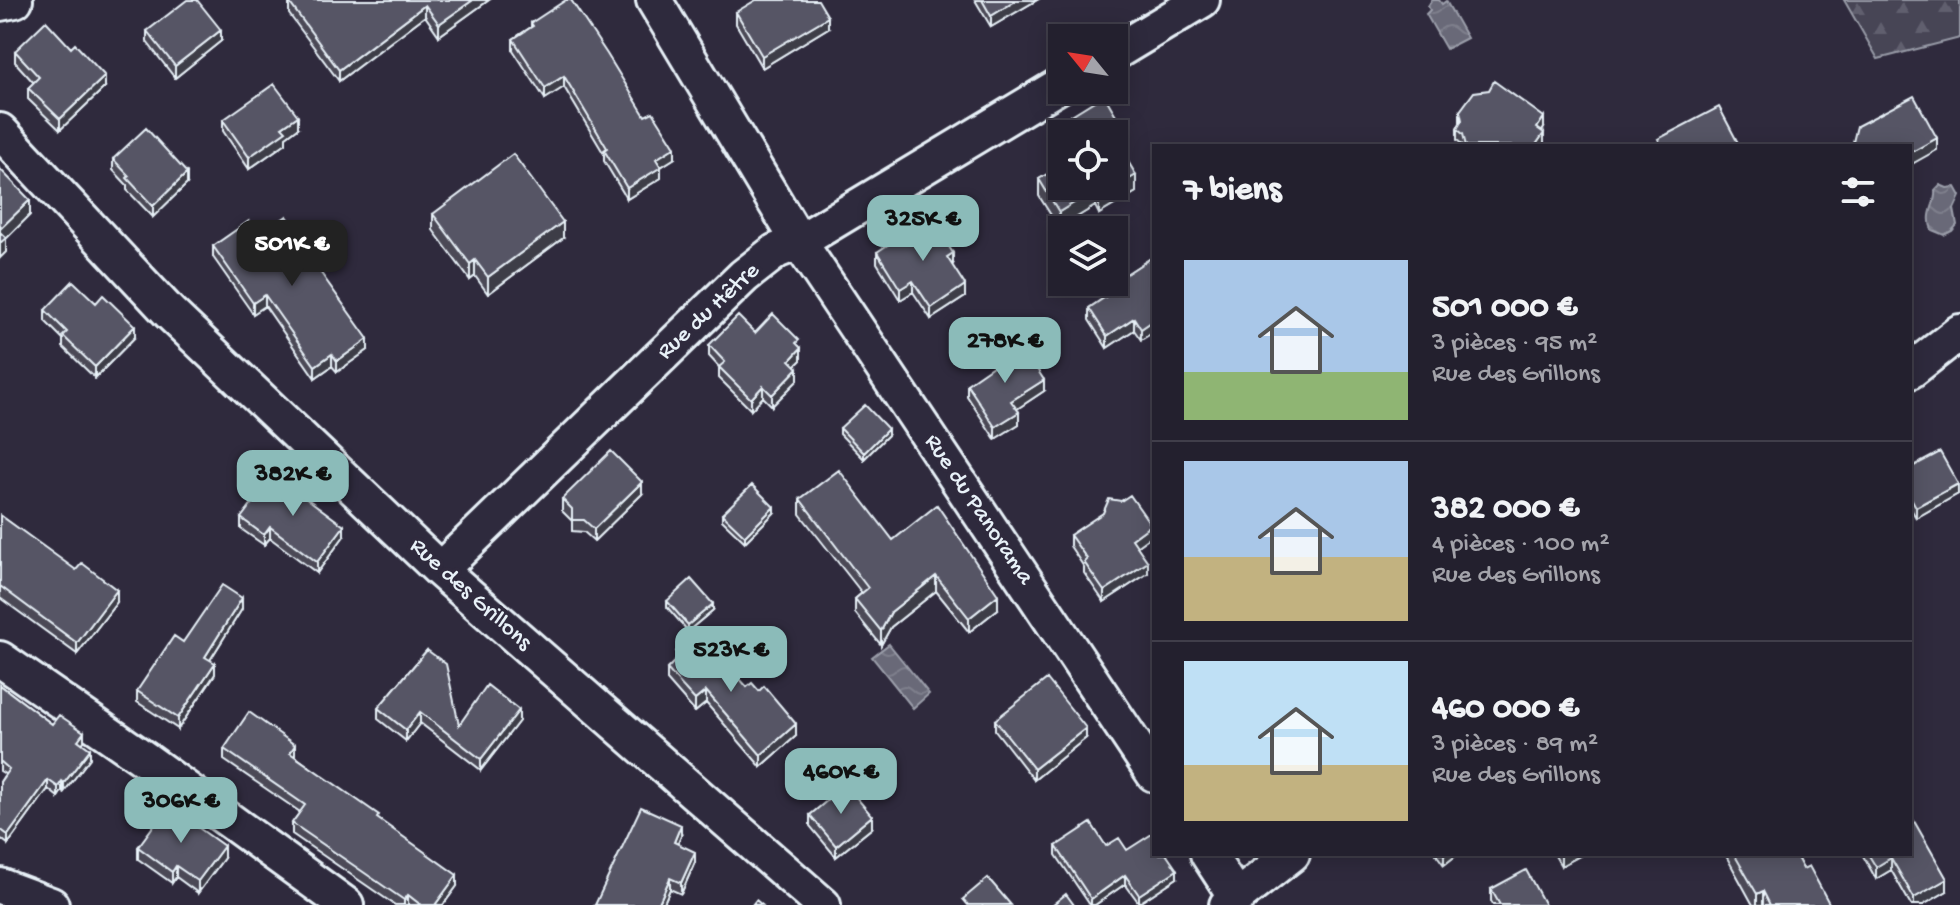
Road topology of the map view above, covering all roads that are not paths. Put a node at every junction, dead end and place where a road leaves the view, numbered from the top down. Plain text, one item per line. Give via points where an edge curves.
1 (15, 0) edge
2 (654, 0) edge
3 (1202, 0) edge
4 (0, 3) edge
5 (1128, 45) edge
6 (1048, 92) edge
7 (0, 131) edge
8 (799, 242) junction
9 (1960, 332) edge
10 (1912, 369) edge
11 (440, 570) junction
12 (0, 659) edge
13 (1152, 771) edge
14 (1209, 856) edge
15 (1289, 856) edge
16 (0, 886) edge
17 (1232, 901) edge
18 (51, 905) edge
19 (346, 905) edge
20 (823, 905) edge

1 - 4 street
2 - 8 street, Rue du Panorama
3 - 5 street
6 - 8 street, Rue du Hêtre
7 - 11 street, Rue des Grillons via 170,313
8 - 11 street, Rue du Hêtre via 776,251 744,276
8 - 13 street, Rue du Panorama
9 - 10 street
11 - 20 street, Rue des Grillons
12 - 19 street
14 - 17 street
15 - 17 street
16 - 18 street

